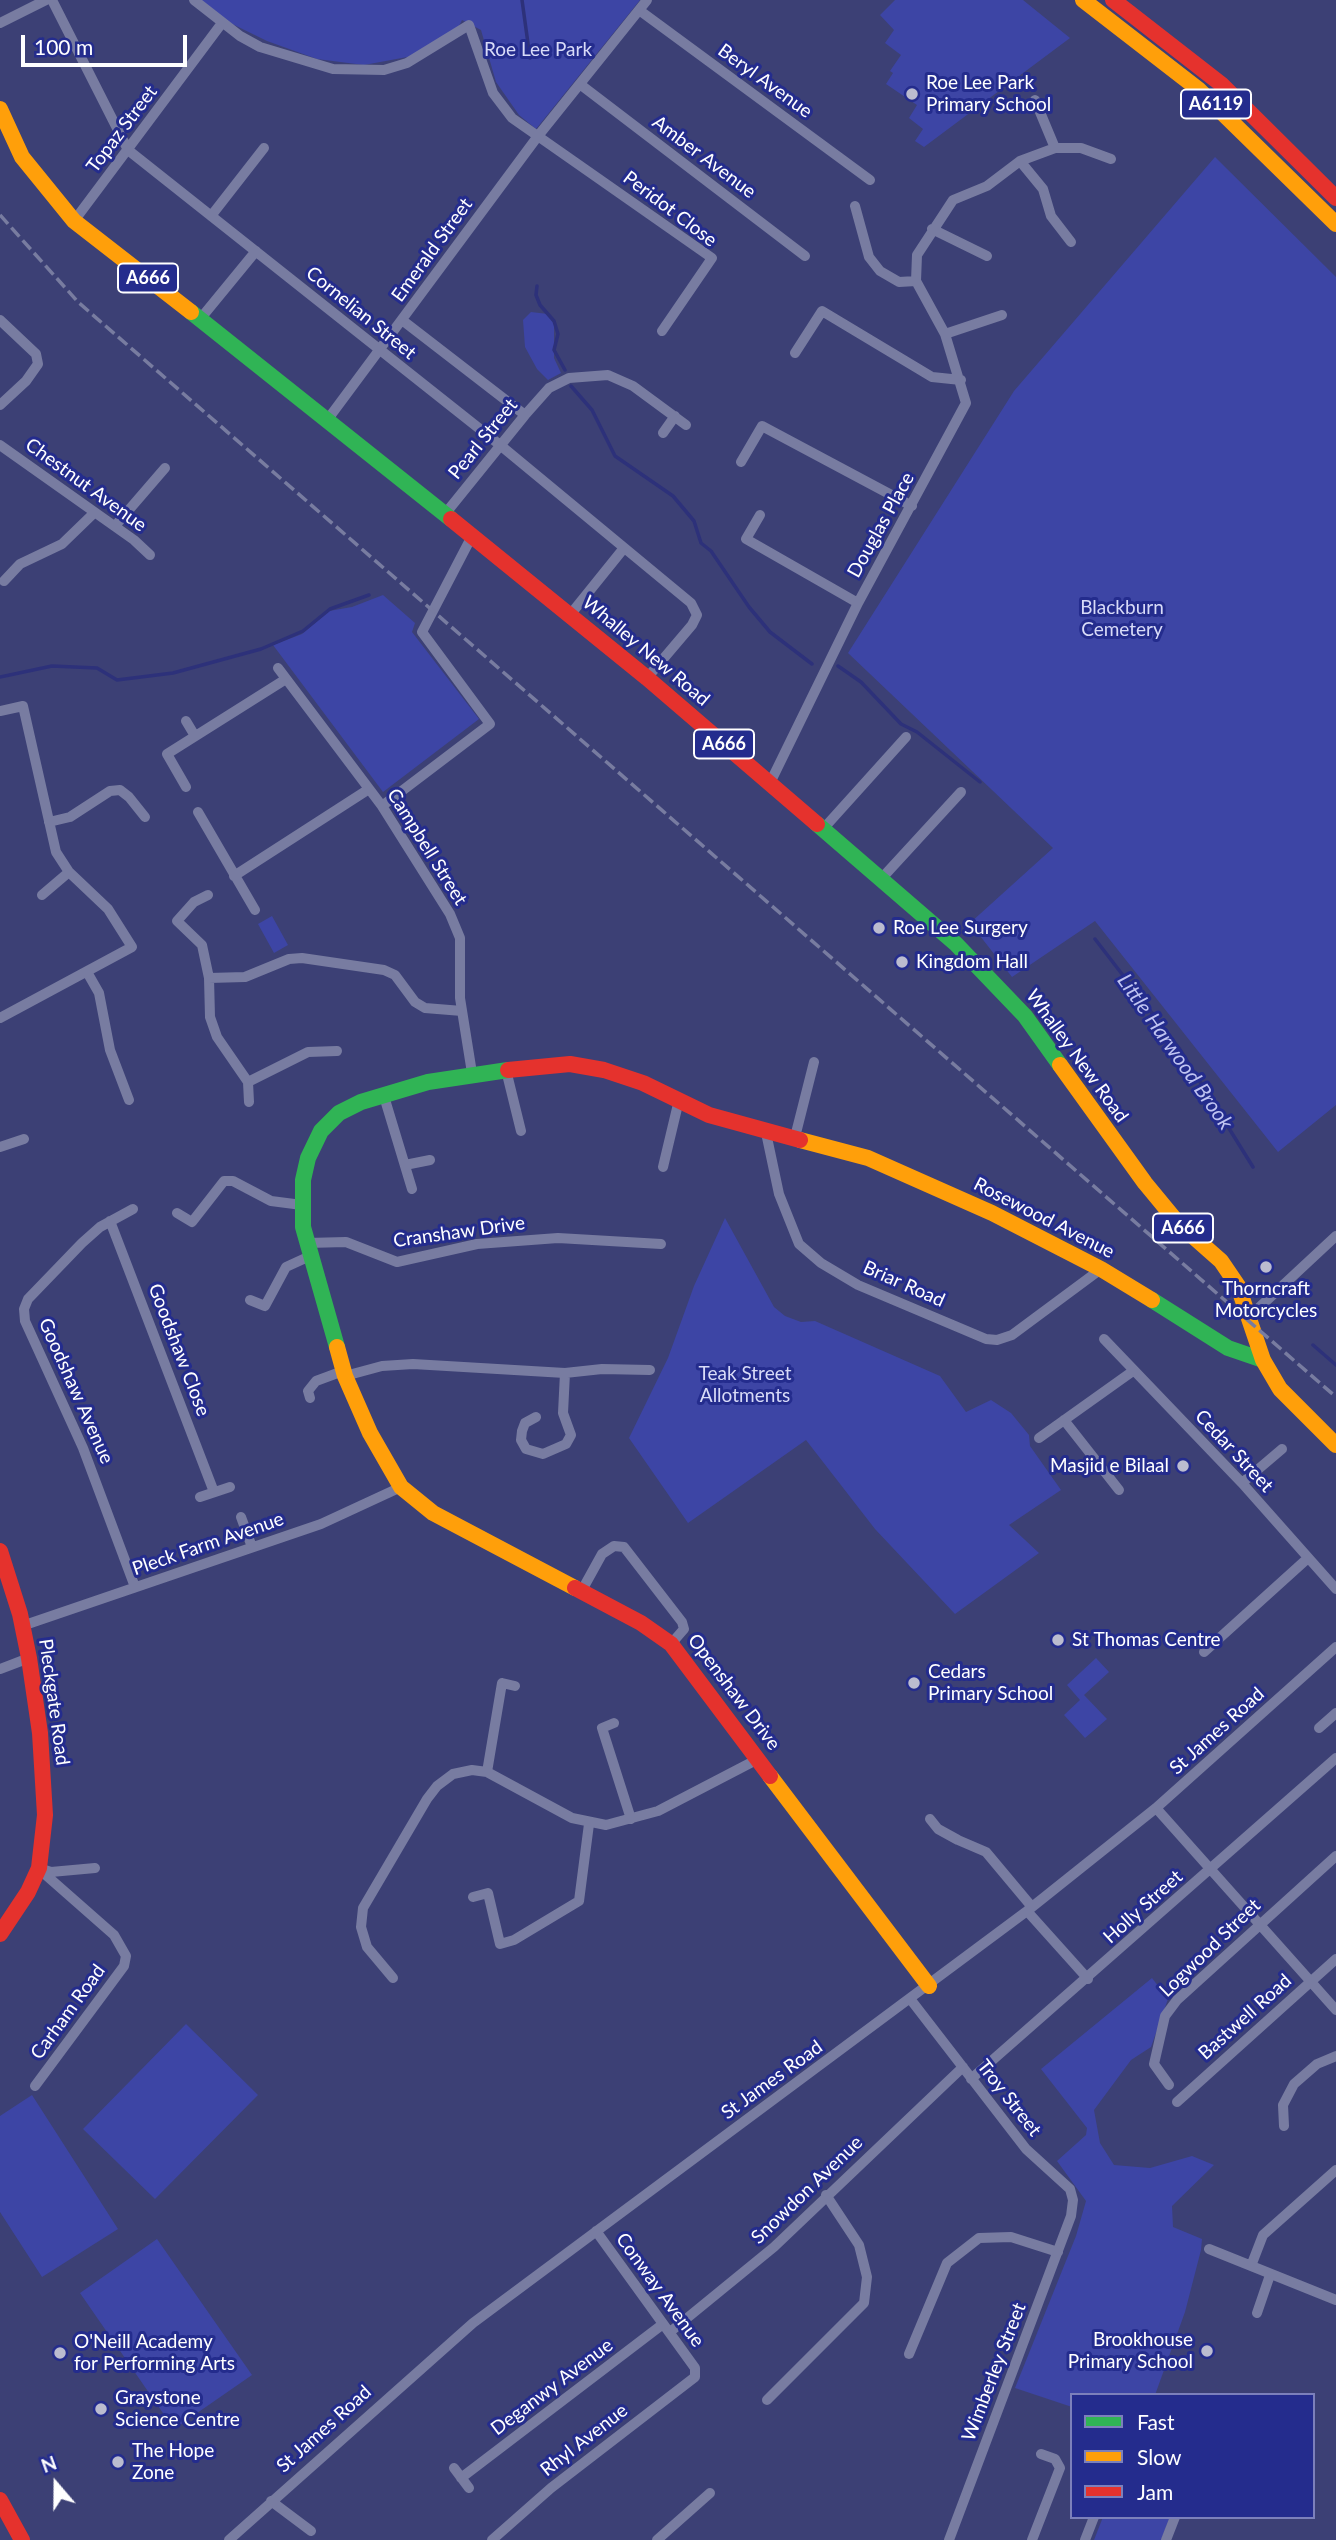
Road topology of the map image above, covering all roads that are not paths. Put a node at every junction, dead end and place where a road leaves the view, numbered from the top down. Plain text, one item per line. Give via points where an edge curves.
1 (46, 0) edge
2 (52, 0) edge
3 (194, 0) edge
4 (648, 0) edge
5 (1083, 0) edge
6 (1113, 0) edge
7 (639, 10) junction
8 (0, 23) edge
9 (222, 23) junction
10 (582, 85) junction
11 (1035, 100) dead end
12 (0, 109) edge
13 (538, 136) junction
14 (264, 148) dead end
15 (1055, 148) junction
16 (128, 150) junction
17 (1111, 159) dead end
18 (1020, 161) junction
19 (870, 180) dead end
20 (1336, 198) edge
21 (855, 206) dead end
22 (211, 216) junction
23 (74, 221) junction
24 (1336, 223) edge
25 (932, 229) junction
26 (1071, 242) dead end
27 (256, 251) junction
28 (805, 256) dead end
29 (987, 256) dead end
30 (916, 281) junction
31 (1002, 315) dead end
32 (201, 318) junction
33 (0, 320) edge
34 (402, 320) junction
35 (662, 331) dead end
36 (946, 334) junction
37 (380, 351) junction
38 (795, 353) dead end
39 (961, 380) junction
40 (0, 405) edge
41 (525, 415) junction
42 (675, 416) junction
43 (328, 419) junction
44 (686, 425) dead end
45 (663, 433) dead end
46 (0, 444) edge
47 (500, 445) junction
48 (741, 462) dead end
49 (165, 468) dead end
50 (912, 506) junction
51 (94, 513) junction
52 (445, 514) junction
53 (760, 515) dead end
54 (115, 526) junction
55 (472, 536) junction
56 (624, 548) junction
57 (150, 555) dead end
58 (4, 581) dead end
59 (858, 603) junction
60 (570, 615) junction
61 (278, 668) dead end
62 (647, 678) junction
63 (286, 679) junction
64 (0, 711) edge
65 (186, 721) dead end
66 (195, 736) junction
67 (906, 737) dead end
68 (771, 783) junction
69 (186, 787) dead end
70 (369, 789) junction
71 (961, 792) dead end
72 (382, 806) junction
73 (198, 812) dead end
74 (145, 817) dead end
75 (49, 822) junction
76 (824, 828) junction
77 (69, 872) junction
78 (234, 876) junction
79 (882, 878) junction
80 (42, 895) dead end
81 (208, 895) dead end
82 (254, 910) dead end
83 (87, 972) junction
84 (209, 978) junction
85 (462, 1011) junction
86 (0, 1016) edge
87 (337, 1051) dead end
88 (814, 1062) dead end
89 (506, 1069) junction
90 (472, 1073) junction
91 (248, 1082) junction
92 (383, 1093) junction
93 (129, 1100) dead end
94 (679, 1100) junction
95 (249, 1102) dead end
96 (765, 1128) junction
97 (522, 1131) dead end
98 (795, 1137) junction
99 (24, 1139) dead end
100 (0, 1147) edge
101 (430, 1160) dead end
102 (405, 1165) junction
103 (663, 1167) dead end
104 (412, 1189) dead end
105 (302, 1205) junction
106 (132, 1209) dead end
107 (177, 1213) dead end
108 (110, 1221) junction
109 (1336, 1236) edge
110 (661, 1244) dead end
111 (309, 1249) junction
112 (1101, 1269) junction
113 (250, 1300) dead end
114 (1250, 1316) junction
115 (1104, 1339) dead end
116 (1263, 1360) junction
117 (650, 1370) dead end
118 (1133, 1371) junction
119 (344, 1373) junction
120 (565, 1373) junction
121 (310, 1398) dead end
122 (536, 1417) dead end
123 (1064, 1420) junction
124 (1039, 1438) dead end
125 (1336, 1445) edge
126 (1282, 1449) dead end
127 (1241, 1483) junction
128 (230, 1487) dead end
129 (401, 1487) junction
130 (1119, 1490) dead end
131 (215, 1492) junction
132 (200, 1497) dead end
133 (241, 1517) dead end
134 (252, 1547) junction
135 (0, 1551) edge
136 (1308, 1558) junction
137 (135, 1587) junction
138 (1336, 1589) edge
139 (581, 1592) junction
140 (22, 1626) junction
141 (671, 1644) junction
142 (1336, 1647) edge
143 (1204, 1652) dead end
144 (29, 1658) junction
145 (0, 1669) edge
146 (515, 1686) dead end
147 (1336, 1713) edge
148 (614, 1723) dead end
149 (1319, 1728) dead end
150 (1336, 1758) edge
151 (758, 1759) junction
152 (487, 1772) junction
153 (1156, 1808) junction
154 (631, 1819) junction
155 (930, 1819) dead end
156 (589, 1824) junction
157 (1336, 1856) edge
158 (39, 1868) junction
159 (95, 1868) dead end
160 (1211, 1870) junction
161 (473, 1896) dead end
162 (1030, 1909) junction
163 (1260, 1923) junction
164 (0, 1934) edge
165 (1336, 1959) edge
166 (393, 1978) dead end
167 (1088, 1979) junction
168 (1310, 1982) junction
169 (929, 1986) junction
170 (911, 2000) junction
171 (1336, 2010) edge
172 (1336, 2056) edge
173 (963, 2067) junction
174 (971, 2079) junction
175 (1169, 2085) dead end
176 (35, 2087) dead end
177 (1177, 2102) dead end
178 (1284, 2126) dead end
179 (1336, 2170) edge
180 (826, 2195) junction
181 (1072, 2216) joint
182 (596, 2231) junction
183 (1209, 2249) dead end
184 (1058, 2252) junction
185 (1251, 2266) junction
186 (1270, 2275) junction
187 (1336, 2300) edge
188 (1257, 2313) dead end
189 (667, 2328) junction
190 (909, 2354) dead end
191 (695, 2368) joint
192 (767, 2400) dead end
193 (1057, 2446) dead end
194 (454, 2468) dead end
195 (710, 2493) dead end
196 (0, 2500) edge
197 (271, 2501) junction
198 (1093, 2519) edge
199 (1174, 2519) edge
200 (311, 2530) dead end
201 (22, 2540) edge
202 (229, 2540) edge
203 (492, 2540) edge
204 (657, 2540) edge
205 (949, 2540) edge
206 (1032, 2540) edge
207 (1085, 2540) edge
208 (1166, 2540) edge

1 - 8 street
2 - 16 street, Cornelian Street
3 - 9 street
4 - 7 street, Emerald Street
5 - 24 main road, A6119 via 1198,89
6 - 20 main road, A6119 via 1221,84
7 - 10 street, Emerald Street
7 - 19 street, Beryl Avenue
9 - 13 street via 260,47 333,69 359,71 407,63 469,25 493,93 512,118
9 - 16 street, Topaz Street
10 - 13 street, Emerald Street
10 - 28 street, Amber Avenue
11 - 15 street
12 - 23 main road, Whalley New Road / A666 via 22,157
13 - 34 street, Emerald Street
13 - 35 street, Peridot Close via 712,258
14 - 22 street
15 - 17 street via 1081,148
15 - 18 street
16 - 22 street, Cornelian Street
16 - 23 street, Topaz Street
18 - 25 street via 987,186 953,200
18 - 26 street via 1045,193 1051,216
21 - 30 street via 869,257 880,271 899,282
22 - 27 street, Cornelian Street
23 - 32 main road, Whalley New Road / A666
25 - 29 street
25 - 30 street via 917,255
27 - 32 street
27 - 37 street, Cornelian Street
30 - 36 street, Douglas Place
31 - 36 street
32 - 43 main road, Whalley New Road / A666
33 - 40 street via 36,355 38,364
34 - 37 street, Emerald Street
34 - 41 street
36 - 39 street, Douglas Place
37 - 43 street, Emerald Street
37 - 47 street, Cornelian Street
38 - 39 street via 822,312 932,377
39 - 50 street, Douglas Place via 966,403
41 - 42 street, Pearl Street via 549,388 569,378 608,375 634,386
41 - 47 street, Pearl Street
42 - 44 street
42 - 45 street
43 - 52 main road, Whalley New Road / A666
46 - 51 street, Chestnut Avenue
47 - 52 street, Pearl Street
47 - 56 street, Cornelian Street
48 - 50 street via 762,426
49 - 54 street
50 - 59 street, Douglas Place
51 - 54 street, Chestnut Avenue
51 - 58 street via 62,544 20,564
52 - 55 main road, Whalley New Road / A666
53 - 59 street via 746,539
54 - 57 street, Chestnut Avenue
55 - 60 main road, Whalley New Road / A666
55 - 72 street via 422,632 490,724
56 - 60 street
56 - 62 street, Cornelian Street via 691,603 697,615
59 - 68 street, Douglas Place
60 - 62 main road, Whalley New Road / A666
61 - 63 street, Campbell Street
62 - 68 main road, Whalley New Road / A666
63 - 66 street
63 - 70 street, Campbell Street
64 - 75 street via 23,706
65 - 66 street
66 - 69 street via 167,754
67 - 76 street
68 - 76 main road, Whalley New Road / A666
70 - 72 street, Campbell Street
70 - 78 street
71 - 79 street
72 - 85 street, Campbell Street via 455,926 461,952
73 - 78 street
74 - 75 street via 120,790 110,791 70,817
75 - 77 street via 52,842
76 - 79 main road, Whalley New Road / A666
77 - 80 street
77 - 83 street via 104,904 132,947
78 - 82 street
79 - 114 main road, Whalley New Road / A666 via 956,944 1025,1016 1145,1183 1178,1223 1221,1261
81 - 84 street via 194,902 177,921 202,945
83 - 86 street
83 - 93 street via 99,993 110,1050
84 - 85 street via 245,977 303,958 384,970 395,975 425,1008
84 - 91 street via 210,1017 217,1037
85 - 90 street, Campbell Street
87 - 91 street via 308,1052
88 - 98 street
89 - 90 main road, Rosewood Avenue
89 - 94 main road, Rosewood Avenue via 570,1064 604,1070
89 - 97 street
90 - 92 main road, Rosewood Avenue
91 - 95 street
92 - 102 street
92 - 105 main road, Openshaw Drive via 339,1113 321,1131 308,1158
94 - 96 main road, Rosewood Avenue via 709,1115
94 - 103 street
96 - 98 main road, Rosewood Avenue
96 - 112 street, Briar Road via 779,1194 799,1244 858,1285 986,1339 1012,1335
98 - 112 main road, Rosewood Avenue via 868,1158 992,1213
99 - 100 street
101 - 102 street
102 - 104 street
105 - 107 street via 271,1201 233,1181 224,1181 192,1222
105 - 111 main road, Openshaw Drive
106 - 108 street, Goodshaw Avenue
108 - 131 street, Goodshaw Close
108 - 137 street, Goodshaw Avenue via 28,1298 24,1321 78,1435
109 - 114 street
110 - 111 street, Cranshaw Drive via 558,1238 477,1244 397,1262 346,1242
111 - 113 street via 286,1267 265,1306
111 - 119 main road, Openshaw Drive
112 - 116 main road, Rosewood Avenue via 1228,1348
114 - 116 main road, Whalley New Road / A666
115 - 118 street, Cedar Street
116 - 125 main road, Whalley New Road / A666 via 1280,1389
117 - 120 street
118 - 123 street
118 - 127 street, Cedar Street
119 - 120 street via 424,1364
119 - 121 street via 316,1381 308,1391
119 - 129 main road, Openshaw Drive via 370,1433
120 - 122 street via 563,1413 571,1435 566,1444 544,1454 526,1448 522,1431 525,1423
123 - 124 street
123 - 130 street
126 - 127 street
127 - 136 street, Cedar Street
128 - 131 street
129 - 134 street, Pleck Farm Avenue via 321,1524
129 - 139 main road, Openshaw Drive via 433,1513
131 - 132 street
133 - 134 street
134 - 137 street, Pleck Farm Avenue
135 - 140 main road, Pleckgate Road
136 - 138 street, Cedar Street
136 - 143 street
137 - 140 street, Pleck Farm Avenue
139 - 141 main road, Openshaw Drive
139 - 141 street via 602,1554 614,1546 624,1547 682,1622 684,1629
140 - 144 main road, Pleckgate Road
141 - 151 main road, Openshaw Drive
142 - 153 street, St James Road
144 - 145 street
144 - 158 main road, Pleckgate Road via 45,1815
146 - 152 street via 502,1683
147 - 149 street
148 - 154 street via 602,1728
150 - 160 street, Holly Street
151 - 154 street via 658,1811
151 - 169 main road, Openshaw Drive
152 - 156 street
152 - 166 street via 453,1774 437,1786 363,1908 361,1927 367,1947
153 - 160 street
153 - 162 street, St James Road
154 - 156 street
155 - 162 street via 938,1829 986,1852
156 - 161 street via 579,1901 500,1944 488,1893
157 - 163 street, Logwood Street
158 - 159 street via 51,1872
158 - 164 main road, Pleckgate Road
158 - 176 street, Carham Road via 114,1935 127,1956
160 - 163 street
160 - 167 street, Holly Street
162 - 167 street
162 - 169 street, St James Road
163 - 168 street
163 - 175 street, Logwood Street via 1177,2000 1166,2017 1154,2064
165 - 168 street, Bastwell Road
167 - 174 street, Holly Street
168 - 171 street
168 - 177 street, Bastwell Road
169 - 170 street, St James Road
170 - 173 street, Troy Street
170 - 182 street, St James Road
172 - 178 street via 1317,2064 1278,2102
173 - 174 street, Troy Street
173 - 180 street, Snowdon Avenue
174 - 181 street, Troy Street via 1026,2149 1070,2189
179 - 185 street via 1263,2235
180 - 189 street, Snowdon Avenue via 774,2247
180 - 192 street via 859,2245 867,2277 864,2303
181 - 184 street, Wimberley Street
182 - 189 street, Conway Avenue
182 - 197 street, St James Road via 473,2322
183 - 185 street
184 - 190 street via 1011,2237 979,2238 947,2263
184 - 205 street, Wimberley Street
185 - 186 street
186 - 187 street
186 - 188 street
189 - 191 street, Conway Avenue
189 - 194 street, Deganwy Avenue via 465,2483
191 - 203 street, Rhyl Avenue via 695,2376
193 - 206 street via 1046,2456 1060,2468
195 - 204 street
196 - 201 main road
197 - 200 street
197 - 202 street, St James Road
198 - 207 street
199 - 208 street

